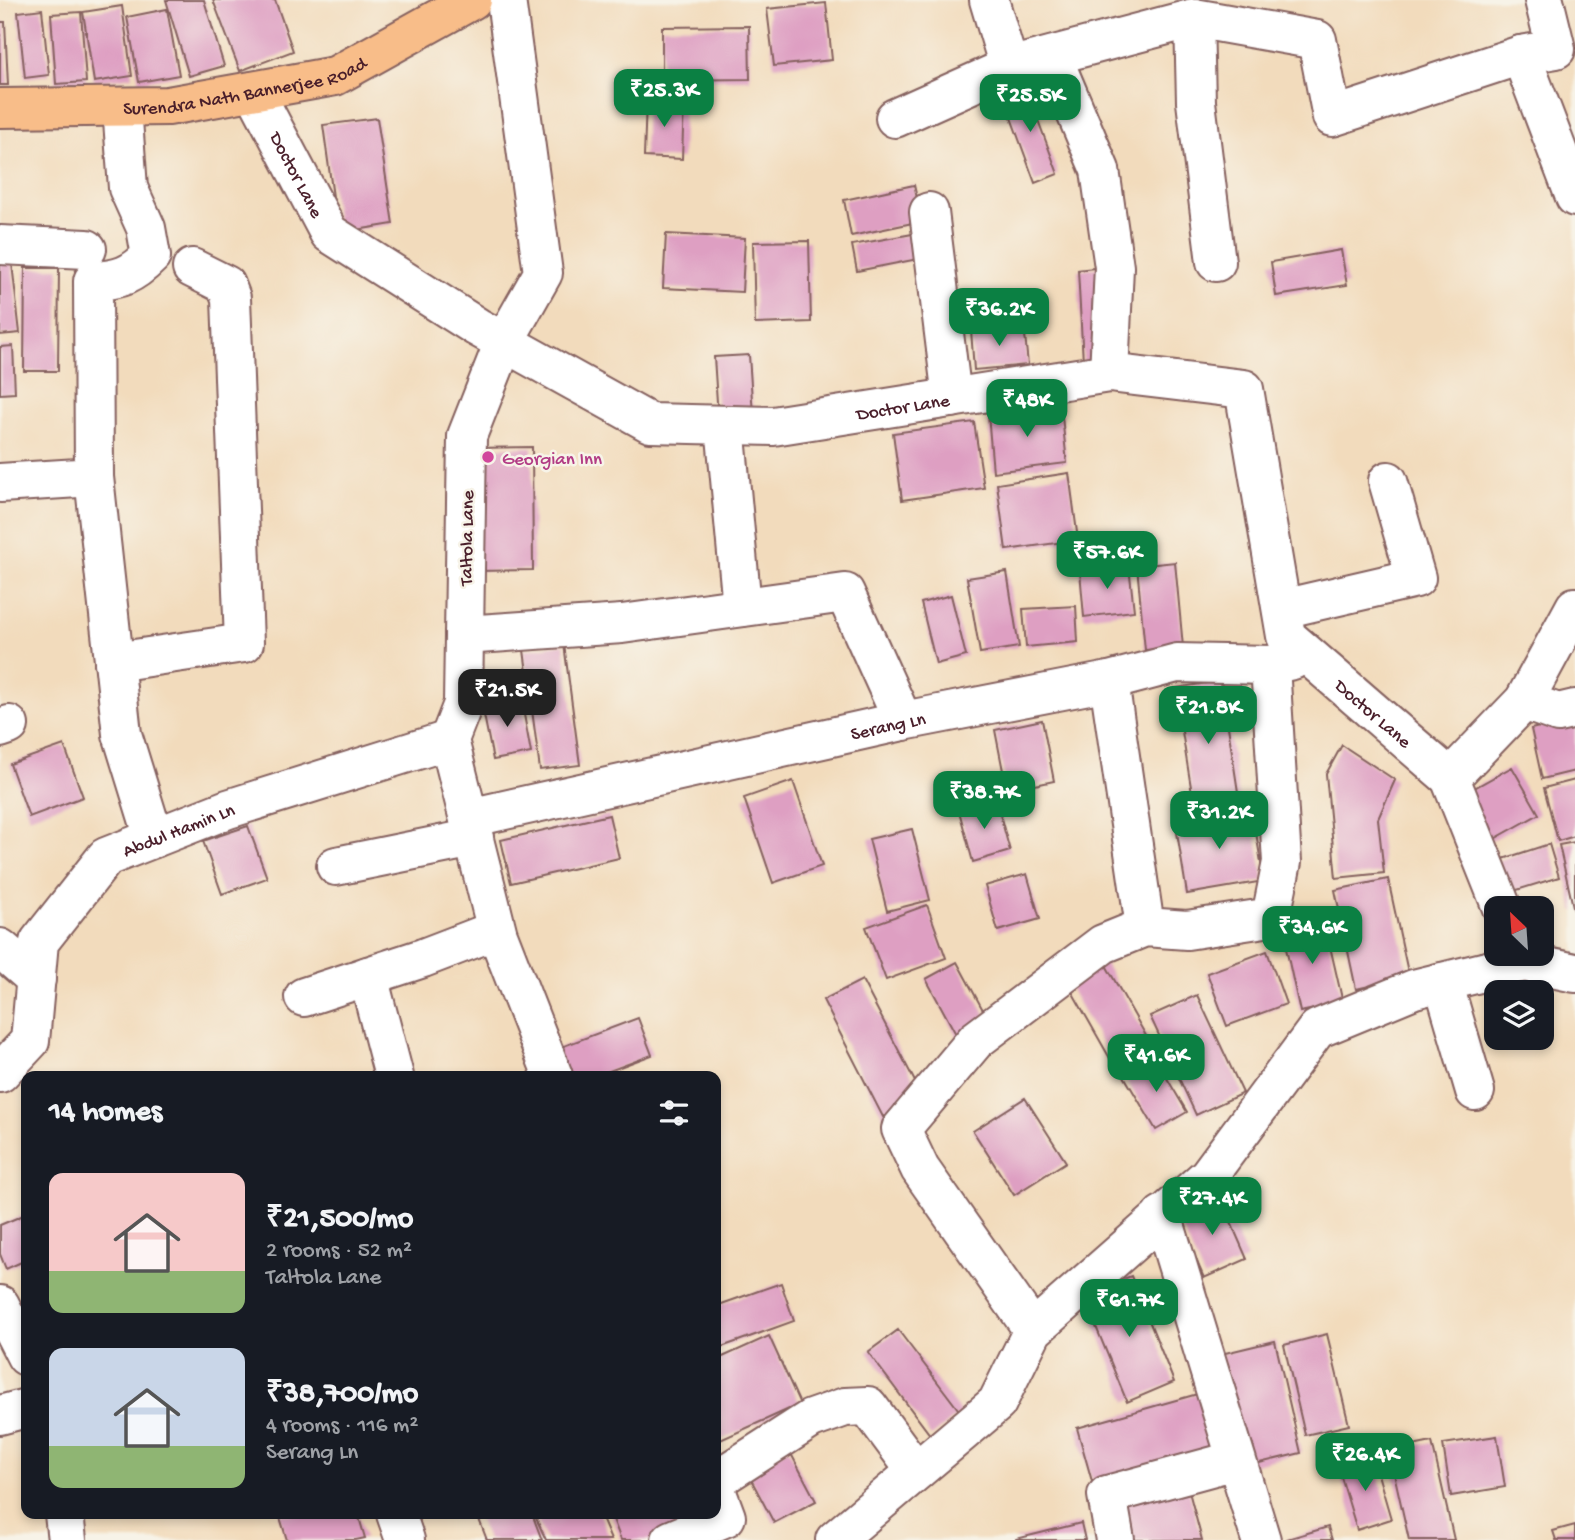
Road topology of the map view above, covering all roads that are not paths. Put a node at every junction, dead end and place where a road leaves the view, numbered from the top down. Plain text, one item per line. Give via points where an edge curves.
1 (472, 0) edge
2 (506, 0) edge
3 (989, 0) edge
4 (1544, 0) edge
5 (1194, 18) junction
6 (1521, 55) junction
7 (1052, 56) junction
8 (1009, 67) junction
9 (254, 91) junction
10 (122, 107) junction
11 (0, 108) edge
12 (895, 118) dead end
13 (1575, 197) edge
14 (929, 212) dead end
15 (0, 245) edge
16 (87, 249) dead end
17 (1216, 262) dead end
18 (192, 268) dead end
19 (504, 342) junction
20 (1109, 373) junction
21 (952, 398) junction
22 (725, 425) junction
23 (94, 477) junction
24 (1388, 481) dead end
25 (0, 483) edge
26 (742, 607) junction
27 (1575, 607) edge
28 (1282, 609) junction
29 (464, 635) junction
30 (1309, 656) junction
31 (114, 662) junction
32 (1270, 665) junction
33 (1110, 681) junction
34 (1524, 701) junction
35 (1575, 709) edge
36 (903, 720) junction
37 (449, 740) junction
38 (1450, 778) junction
39 (471, 828) junction
40 (155, 838) junction
41 (336, 866) dead end
42 (1498, 896) edge
43 (1145, 927) junction
44 (496, 930) junction
45 (0, 948) edge
46 (1496, 966) edge
47 (1550, 966) edge
48 (1575, 973) edge
49 (368, 976) junction
50 (36, 979) junction
51 (1443, 982) junction
52 (304, 997) dead end
53 (9, 1067) edge
54 (393, 1071) edge
55 (551, 1071) edge
56 (1475, 1091) dead end
57 (1162, 1215) junction
58 (0, 1305) edge
59 (1033, 1330) junction
60 (21, 1346) edge
61 (21, 1409) edge
62 (0, 1415) edge
63 (1236, 1460) junction
64 (916, 1471) junction
65 (721, 1477) edge
66 (721, 1504) edge
67 (65, 1519) edge
68 (398, 1519) edge
69 (67, 1540) edge
70 (405, 1540) edge
71 (671, 1540) edge
72 (835, 1540) edge
73 (1115, 1540) edge
74 (1261, 1540) edge

1 - 9 main road, Surendra Nath Bannerjee Road via 335,76
2 - 19 street, Taltola Lane via 543,272
3 - 8 street
4 - 6 street via 1556,49
5 - 6 street via 1317,40 1332,117
5 - 7 street
5 - 17 street via 1196,102
6 - 13 street
7 - 8 street
7 - 20 street via 1100,170 1114,267
8 - 12 street
9 - 10 main road, Surendra Nath Bannerjee Road via 168,106
9 - 19 street, Doctor Lane via 329,233
10 - 11 main road, Surendra Nath Bannerjee Road
10 - 23 street via 128,188 146,228 151,256 136,272 93,281
14 - 21 street
15 - 16 street
18 - 31 street via 226,285 231,298 244,643
19 - 22 street, Doctor Lane via 650,423
19 - 29 street, Taltola Lane via 467,436
20 - 21 street, Doctor Lane
20 - 28 street, Doctor Lane via 1244,388
21 - 22 street, Doctor Lane via 773,426
22 - 26 street
23 - 25 street
23 - 31 street
24 - 28 street via 1416,578
26 - 29 street via 622,624
26 - 36 street via 845,593
27 - 34 street
28 - 30 street, Doctor Lane via 1286,636
29 - 37 street, Taltola Lane via 463,704
30 - 32 street, Serang Ln
30 - 38 street, Doctor Lane
31 - 40 street via 122,734
32 - 33 street, Serang Ln via 1177,663
32 - 43 street via 1282,862 1271,917 1187,930
33 - 36 street, Serang Ln
33 - 43 street
34 - 35 street via 1558,713
34 - 38 street
36 - 39 street, Serang Ln
37 - 39 street
37 - 40 street, Abdul Hamin Ln via 228,809
38 - 42 street, Doctor Lane
39 - 41 street, Serang Ln
39 - 44 street
40 - 50 street, Abdul Hamin Ln via 106,857 39,942
43 - 59 street via 1102,944 976,1040 901,1129 920,1169
44 - 49 street
44 - 55 street
45 - 50 street
46 - 51 street
47 - 48 street
49 - 52 street
49 - 54 street
50 - 53 street, Abdul Hamin Ln via 30,1041
51 - 56 street
51 - 57 street via 1414,989 1317,1029 1208,1176
57 - 59 street
57 - 63 street
58 - 60 street
59 - 64 street via 997,1403
61 - 62 street
63 - 73 street via 1107,1495
63 - 74 street
64 - 65 street via 869,1406 845,1407 811,1419
64 - 72 street
66 - 71 street via 726,1517
67 - 69 street
68 - 70 street

